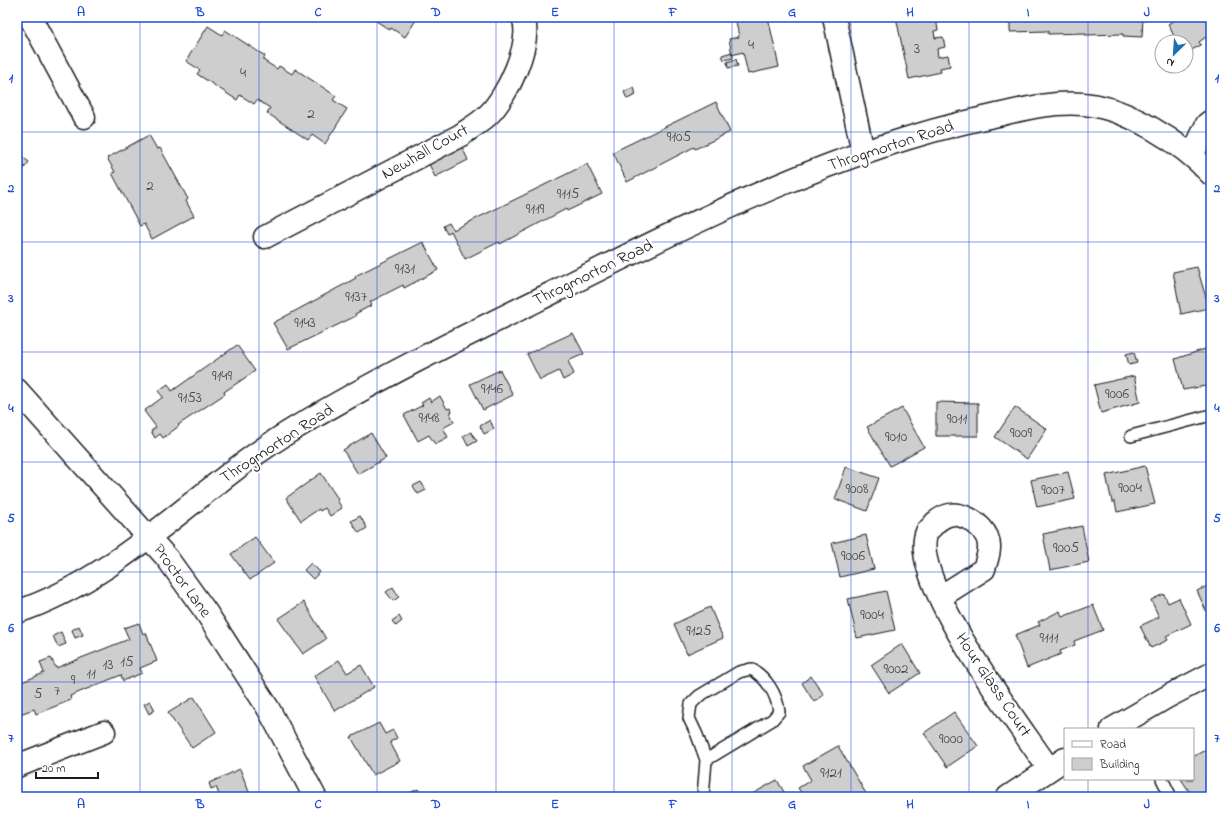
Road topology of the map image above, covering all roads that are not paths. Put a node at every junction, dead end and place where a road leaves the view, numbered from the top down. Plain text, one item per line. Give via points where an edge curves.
1 (30, 17) edge
2 (523, 17) edge
3 (834, 17) edge
4 (84, 117) dead end
5 (1211, 121) edge
6 (863, 152) junction
7 (1192, 156) junction
8 (1211, 174) edge
9 (265, 237) dead end
10 (17, 390) edge
11 (1211, 415) edge
12 (1131, 436) dead end
13 (149, 536) junction
14 (940, 597) dead end
15 (17, 612) edge
16 (1211, 674) edge
17 (1125, 725) edge
18 (104, 732) dead end
19 (706, 760) junction
20 (1057, 764) edge
21 (17, 766) edge
22 (1163, 780) edge
23 (315, 797) edge
24 (703, 797) edge
25 (1008, 797) edge
26 (1172, 797) edge

1 - 4 street
2 - 9 street, Newhall Court via 524,46 515,72 488,115 461,135
3 - 6 street
5 - 7 street
6 - 7 street, Throgmorton Road via 972,121 1048,104 1076,103 1107,109 1149,125
6 - 13 street, Throgmorton Road via 711,214 420,359 295,428 206,490
7 - 8 street, Throgmorton Road
10 - 13 street, Proctor Lane
11 - 12 lane
13 - 15 street, Throgmorton Road via 93,578 44,603
13 - 23 street, Proctor Lane via 206,612 264,702
14 - 20 street, Hour Glass Court via 956,632
16 - 17 street
18 - 21 street
19 - 19 lane via 689,718 691,704 699,696 751,668 761,674 777,700 779,712 772,720
19 - 24 lane
20 - 25 street
22 - 26 lane

